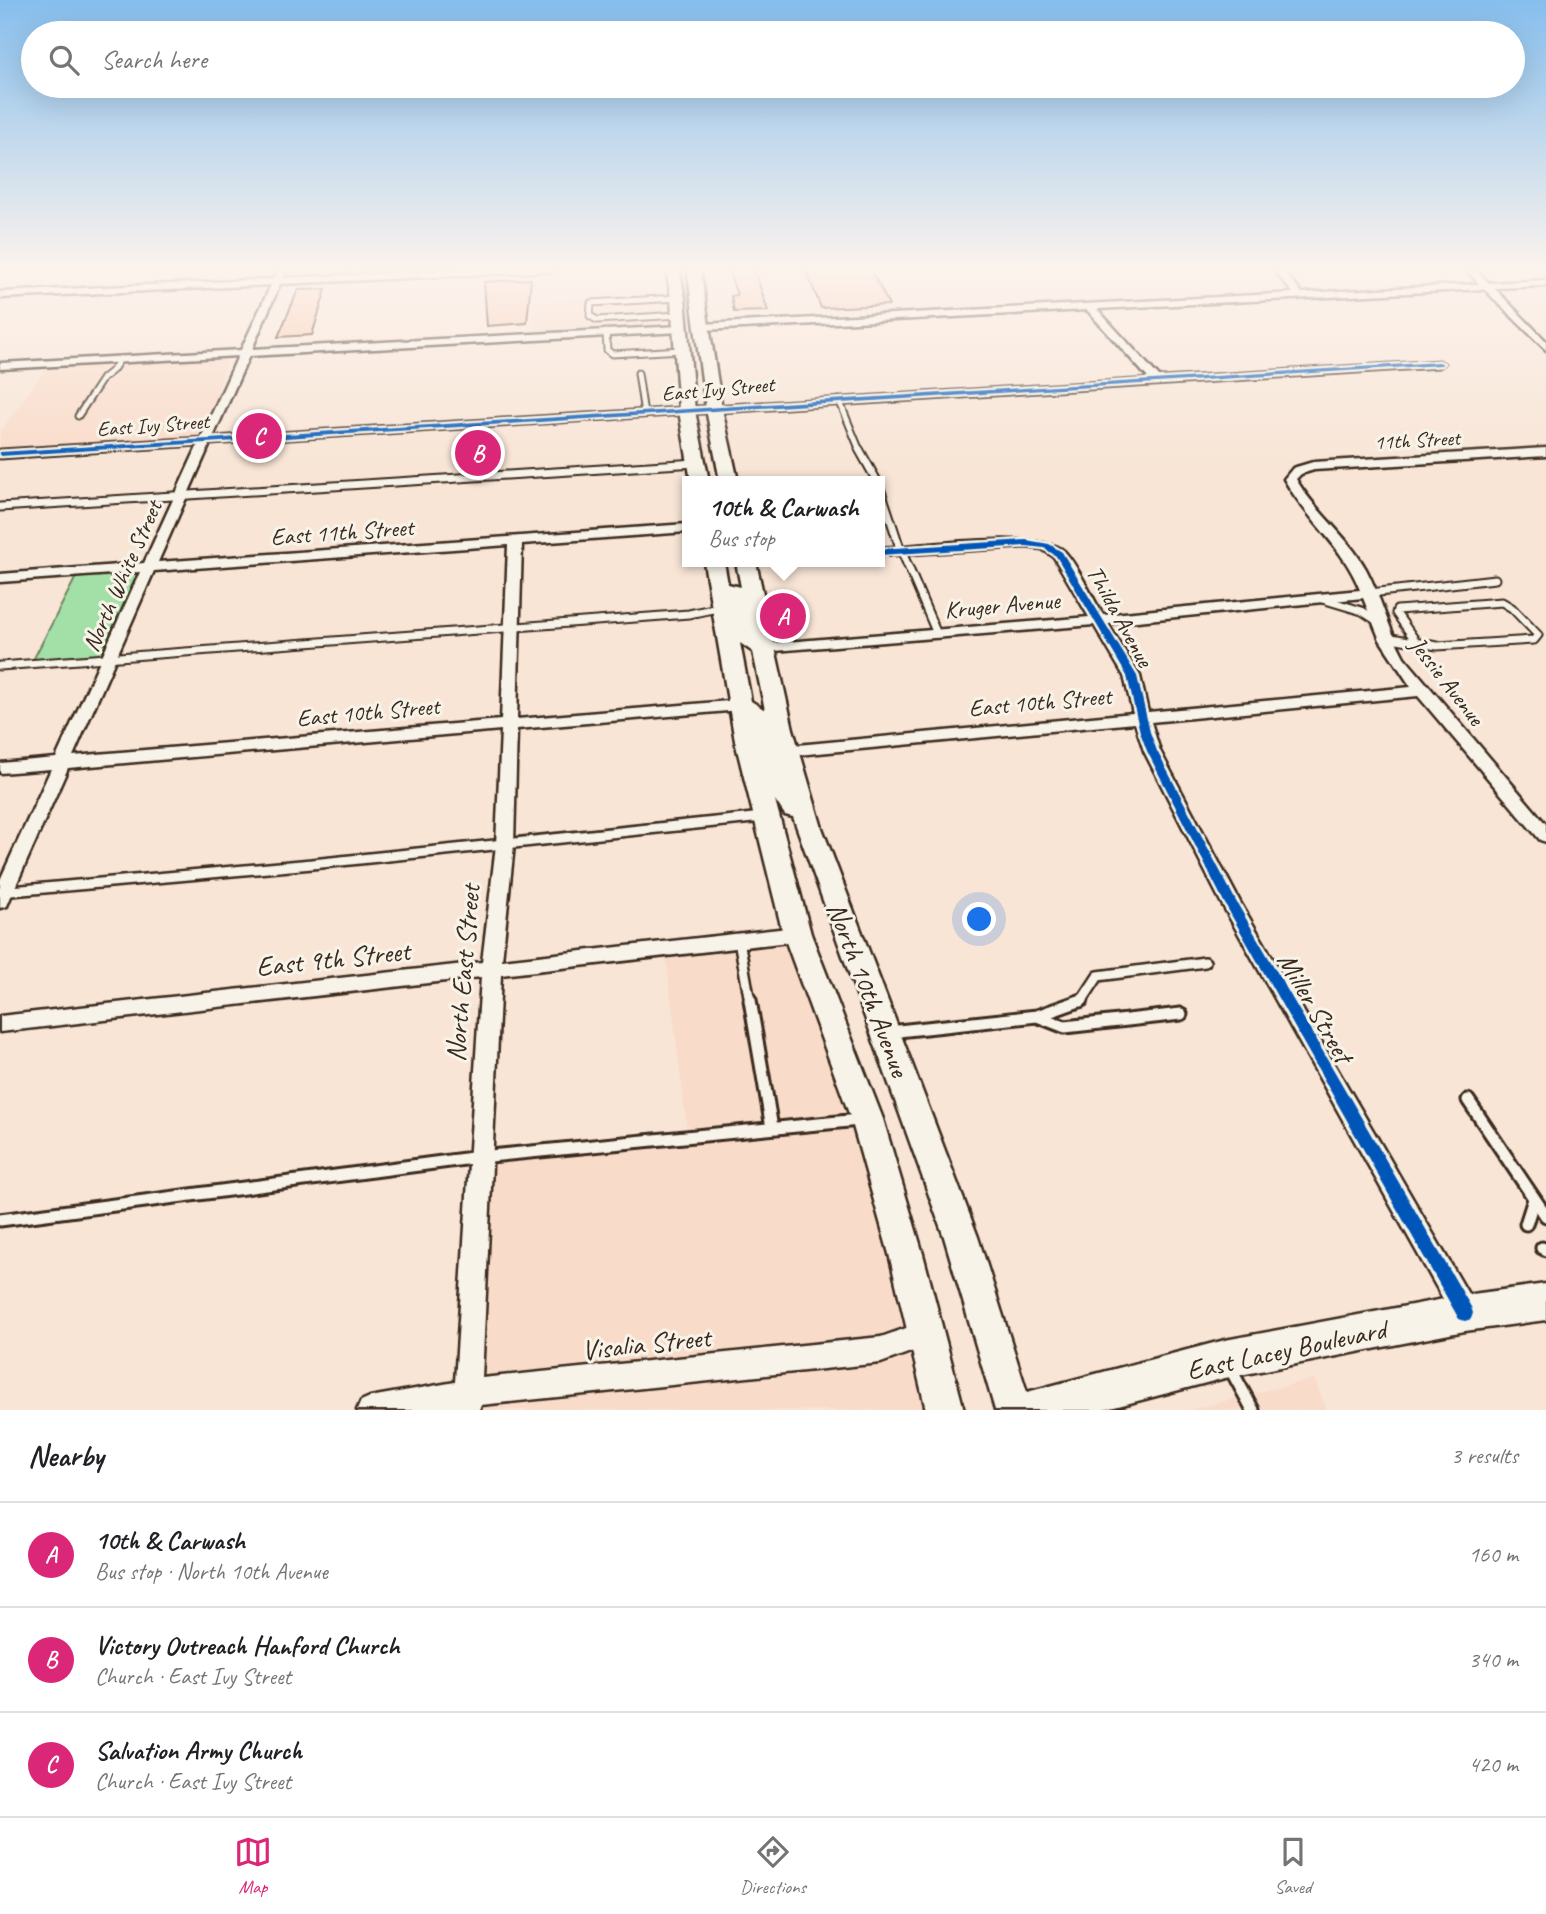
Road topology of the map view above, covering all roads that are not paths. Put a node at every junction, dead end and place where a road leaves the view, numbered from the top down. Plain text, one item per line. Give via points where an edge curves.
1 (253, 334) edge
2 (570, 334) edge
3 (602, 334) edge
4 (681, 334) edge
5 (693, 334) edge
6 (704, 334) edge
7 (1114, 334) edge
8 (682, 350) junction
9 (244, 352) junction
10 (120, 359) junction
11 (1439, 364) dead end
12 (0, 366) edge
13 (708, 367) junction
14 (638, 373) dead end
15 (1157, 381) junction
16 (839, 400) junction
17 (714, 410) junction
18 (687, 411) junction
19 (644, 414) junction
20 (78, 416) dead end
21 (206, 441) junction
22 (1546, 452) edge
23 (0, 454) edge
24 (696, 463) junction
25 (1293, 474) joint
26 (698, 476) edge
27 (728, 476) edge
28 (874, 476) edge
29 (183, 495) junction
30 (885, 503) edge
31 (0, 506) edge
32 (682, 528) edge
33 (515, 542) junction
34 (902, 550) junction
35 (885, 551) edge
36 (715, 567) edge
37 (747, 567) edge
38 (151, 568) junction
39 (0, 579) edge
40 (1495, 579) dead end
41 (1370, 593) junction
42 (1322, 599) junction
43 (722, 607) junction
44 (1100, 620) junction
45 (512, 626) junction
46 (1383, 630) junction
47 (937, 634) junction
48 (1415, 640) junction
49 (762, 648) junction
50 (111, 658) junction
51 (0, 666) edge
52 (1422, 691) junction
53 (740, 705) junction
54 (1141, 718) junction
55 (510, 724) junction
56 (787, 751) junction
57 (63, 763) junction
58 (0, 768) edge
59 (765, 816) junction
60 (808, 828) junction
61 (1546, 836) edge
62 (505, 845) junction
63 (1, 895) edge
64 (797, 934) junction
65 (739, 940) junction
66 (1205, 962) dead end
67 (491, 969) junction
68 (1181, 1014) dead end
69 (1037, 1016) junction
70 (0, 1024) edge
71 (886, 1032) junction
72 (1468, 1100) dead end
73 (867, 1119) junction
74 (772, 1128) junction
75 (480, 1157) junction
76 (1534, 1199) junction
77 (1546, 1216) edge
78 (0, 1220) edge
79 (1526, 1224) dead end
80 (1546, 1301) edge
81 (1465, 1313) junction
82 (926, 1334) junction
83 (1225, 1359) junction
84 (468, 1402) edge
85 (370, 1410) edge
86 (945, 1410) edge
87 (1014, 1410) edge
88 (1030, 1410) edge
89 (1253, 1410) edge

1 - 9 street, North White Street
2 - 9 street
3 - 8 lane via 612,355
4 - 8 main road
5 - 13 main road via 697,354
6 - 13 main road
7 - 15 street
8 - 18 main road
9 - 10 street
9 - 21 street, North White Street
10 - 12 street
10 - 20 lane
11 - 15 street, East Ivy Street
13 - 17 main road
14 - 19 lane
15 - 16 street, East Ivy Street
16 - 17 street, East Ivy Street
16 - 28 lane
17 - 18 street, East Ivy Street
17 - 27 main road
18 - 19 street, East Ivy Street
18 - 24 main road
19 - 21 street, East Ivy Street
21 - 23 street, East Ivy Street
21 - 29 street, North White Street
22 - 25 street, 11th Street via 1312,466
24 - 26 main road
24 - 29 lane
25 - 41 street, Jessie Avenue via 1290,484 1344,547
29 - 31 lane
29 - 38 street, North White Street
30 - 34 lane
32 - 33 street, East 11th Street
33 - 38 street, East 11th Street
33 - 45 street, North East Street
34 - 35 street
34 - 44 street, Thilda Avenue via 1046,545 1070,569
34 - 47 lane
36 - 43 main road, North 10th Avenue
36 - 49 main road via 734,592 744,636
37 - 49 main road, North 10th Avenue
38 - 39 street, East 11th Street
38 - 50 street, North White Street
40 - 41 lane
41 - 42 street, Kruger Avenue
41 - 46 street, Jessie Avenue
42 - 44 street, Kruger Avenue
42 - 46 lane via 1362,611
43 - 45 lane via 689,614
43 - 53 main road, North 10th Avenue
44 - 47 street, Kruger Avenue
44 - 54 street, Thilda Avenue via 1132,676
45 - 50 lane
45 - 55 street, North East Street
46 - 48 lane
46 - 52 street, Jessie Avenue
47 - 49 street, Kruger Avenue
48 - 48 lane via 1437,646 1534,640 1538,635 1512,608 1495,601 1397,610
49 - 56 main road, North 10th Avenue
50 - 51 lane
50 - 57 street, North White Street
52 - 54 street, East 10th Street
52 - 61 street, Jessie Avenue
53 - 55 street, East 10th Street
53 - 59 main road, North 10th Avenue
53 - 60 main road via 760,717 776,779
54 - 56 street, East 10th Street
54 - 81 street, Miller Street via 1152,751 1231,904
55 - 57 street, East 10th Street
55 - 62 street, North East Street
56 - 60 main road, North 10th Avenue
57 - 58 street, East 10th Street
57 - 63 street, North White Street
59 - 62 lane
59 - 64 main road, North 10th Avenue
60 - 71 main road, North 10th Avenue
62 - 63 lane
62 - 67 street, North East Street
64 - 65 street, East 9th Street
64 - 73 main road, North 10th Avenue
65 - 67 street, East 9th Street
65 - 74 lane
66 - 69 lane via 1098,975 1080,1003
67 - 70 street, East 9th Street
67 - 75 street, North East Street
68 - 69 lane via 1065,1027
69 - 71 lane
71 - 87 main road, North 10th Avenue via 961,1237
72 - 76 lane
73 - 74 lane
73 - 82 main road, North 10th Avenue
74 - 75 lane
75 - 78 lane
75 - 84 street, North East Street
76 - 77 lane
76 - 79 lane
80 - 81 main road, East Lacey Boulevard
81 - 83 main road, East Lacey Boulevard
82 - 84 street, Visalia Street via 881,1350
82 - 86 main road, North 10th Avenue
83 - 88 main road, East Lacey Boulevard via 1104,1396
83 - 89 lane
84 - 85 street, Visalia Street

